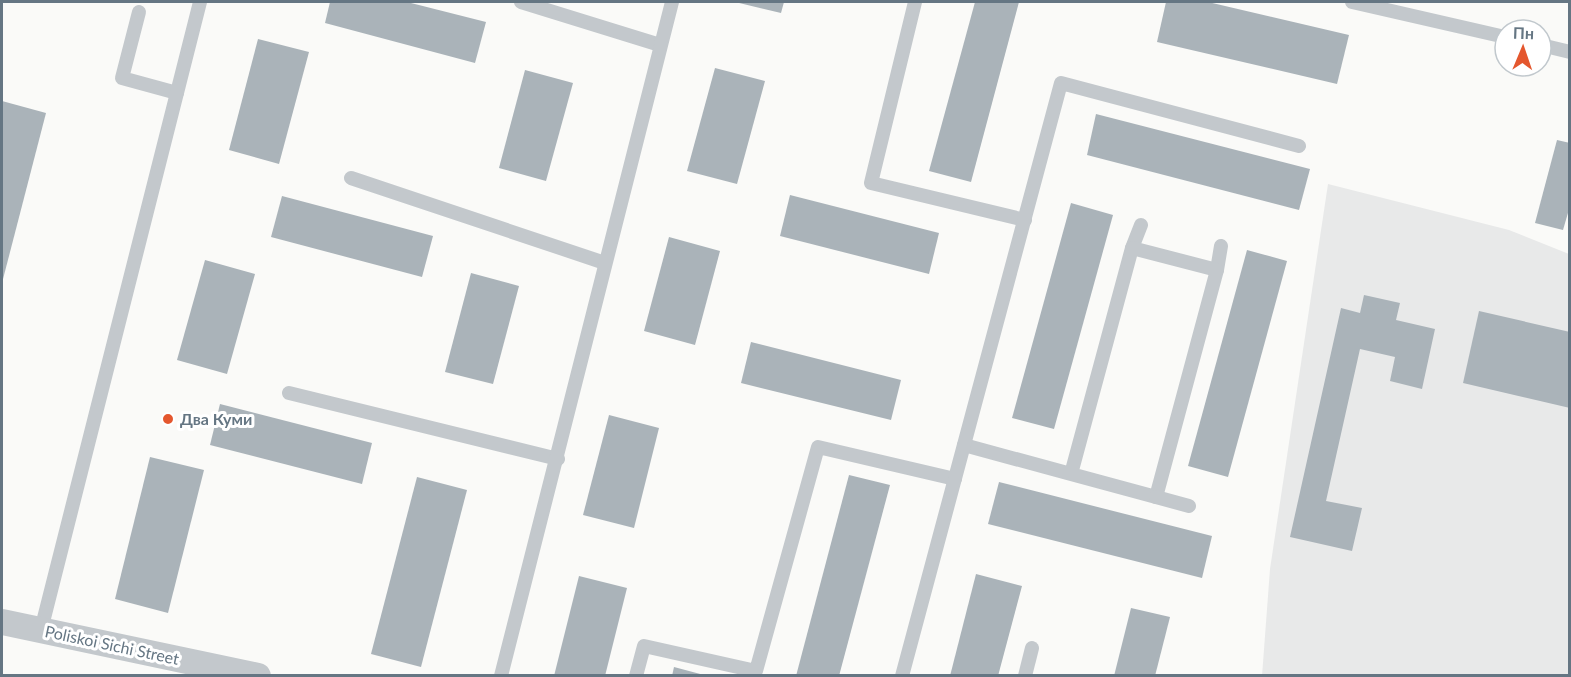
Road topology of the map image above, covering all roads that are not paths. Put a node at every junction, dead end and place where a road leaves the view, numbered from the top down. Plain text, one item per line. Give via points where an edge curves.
1 (200, 2) edge
2 (521, 2) edge
3 (672, 2) edge
4 (915, 2) edge
5 (1352, 2) edge
6 (139, 12) dead end
7 (1493, 34) edge
8 (660, 45) junction
9 (1553, 48) edge
10 (1569, 52) edge
11 (177, 93) junction
12 (1299, 146) dead end
13 (351, 178) dead end
14 (1025, 220) junction
15 (1141, 225) dead end
16 (1221, 246) dead end
17 (1132, 248) junction
18 (605, 263) junction
19 (1217, 270) junction
20 (289, 393) dead end
21 (964, 446) junction
22 (558, 459) junction
23 (1071, 474) junction
24 (955, 479) junction
25 (1156, 497) junction
26 (1189, 506) dead end
27 (2, 622) edge
28 (41, 630) junction
29 (1032, 648) dead end
30 (258, 675) edge
31 (501, 675) edge
32 (636, 675) edge
33 (902, 675) edge
34 (1025, 675) edge

1 - 11 lane
2 - 8 lane
3 - 8 lane
4 - 14 lane via 871,183
5 - 7 lane
6 - 11 lane via 122,78
8 - 18 lane
9 - 10 lane
11 - 28 lane
12 - 14 lane via 1061,83
13 - 18 lane
14 - 21 lane
15 - 17 lane
16 - 19 lane
17 - 19 lane
17 - 23 lane
18 - 22 lane
19 - 25 lane
20 - 22 lane
21 - 23 lane
21 - 24 lane
22 - 31 lane
23 - 25 lane
24 - 32 lane via 818,447 756,671 644,646
24 - 33 lane
25 - 26 lane
27 - 28 street, Poliskoi Sichi Street
28 - 30 street, Poliskoi Sichi Street
29 - 34 lane

